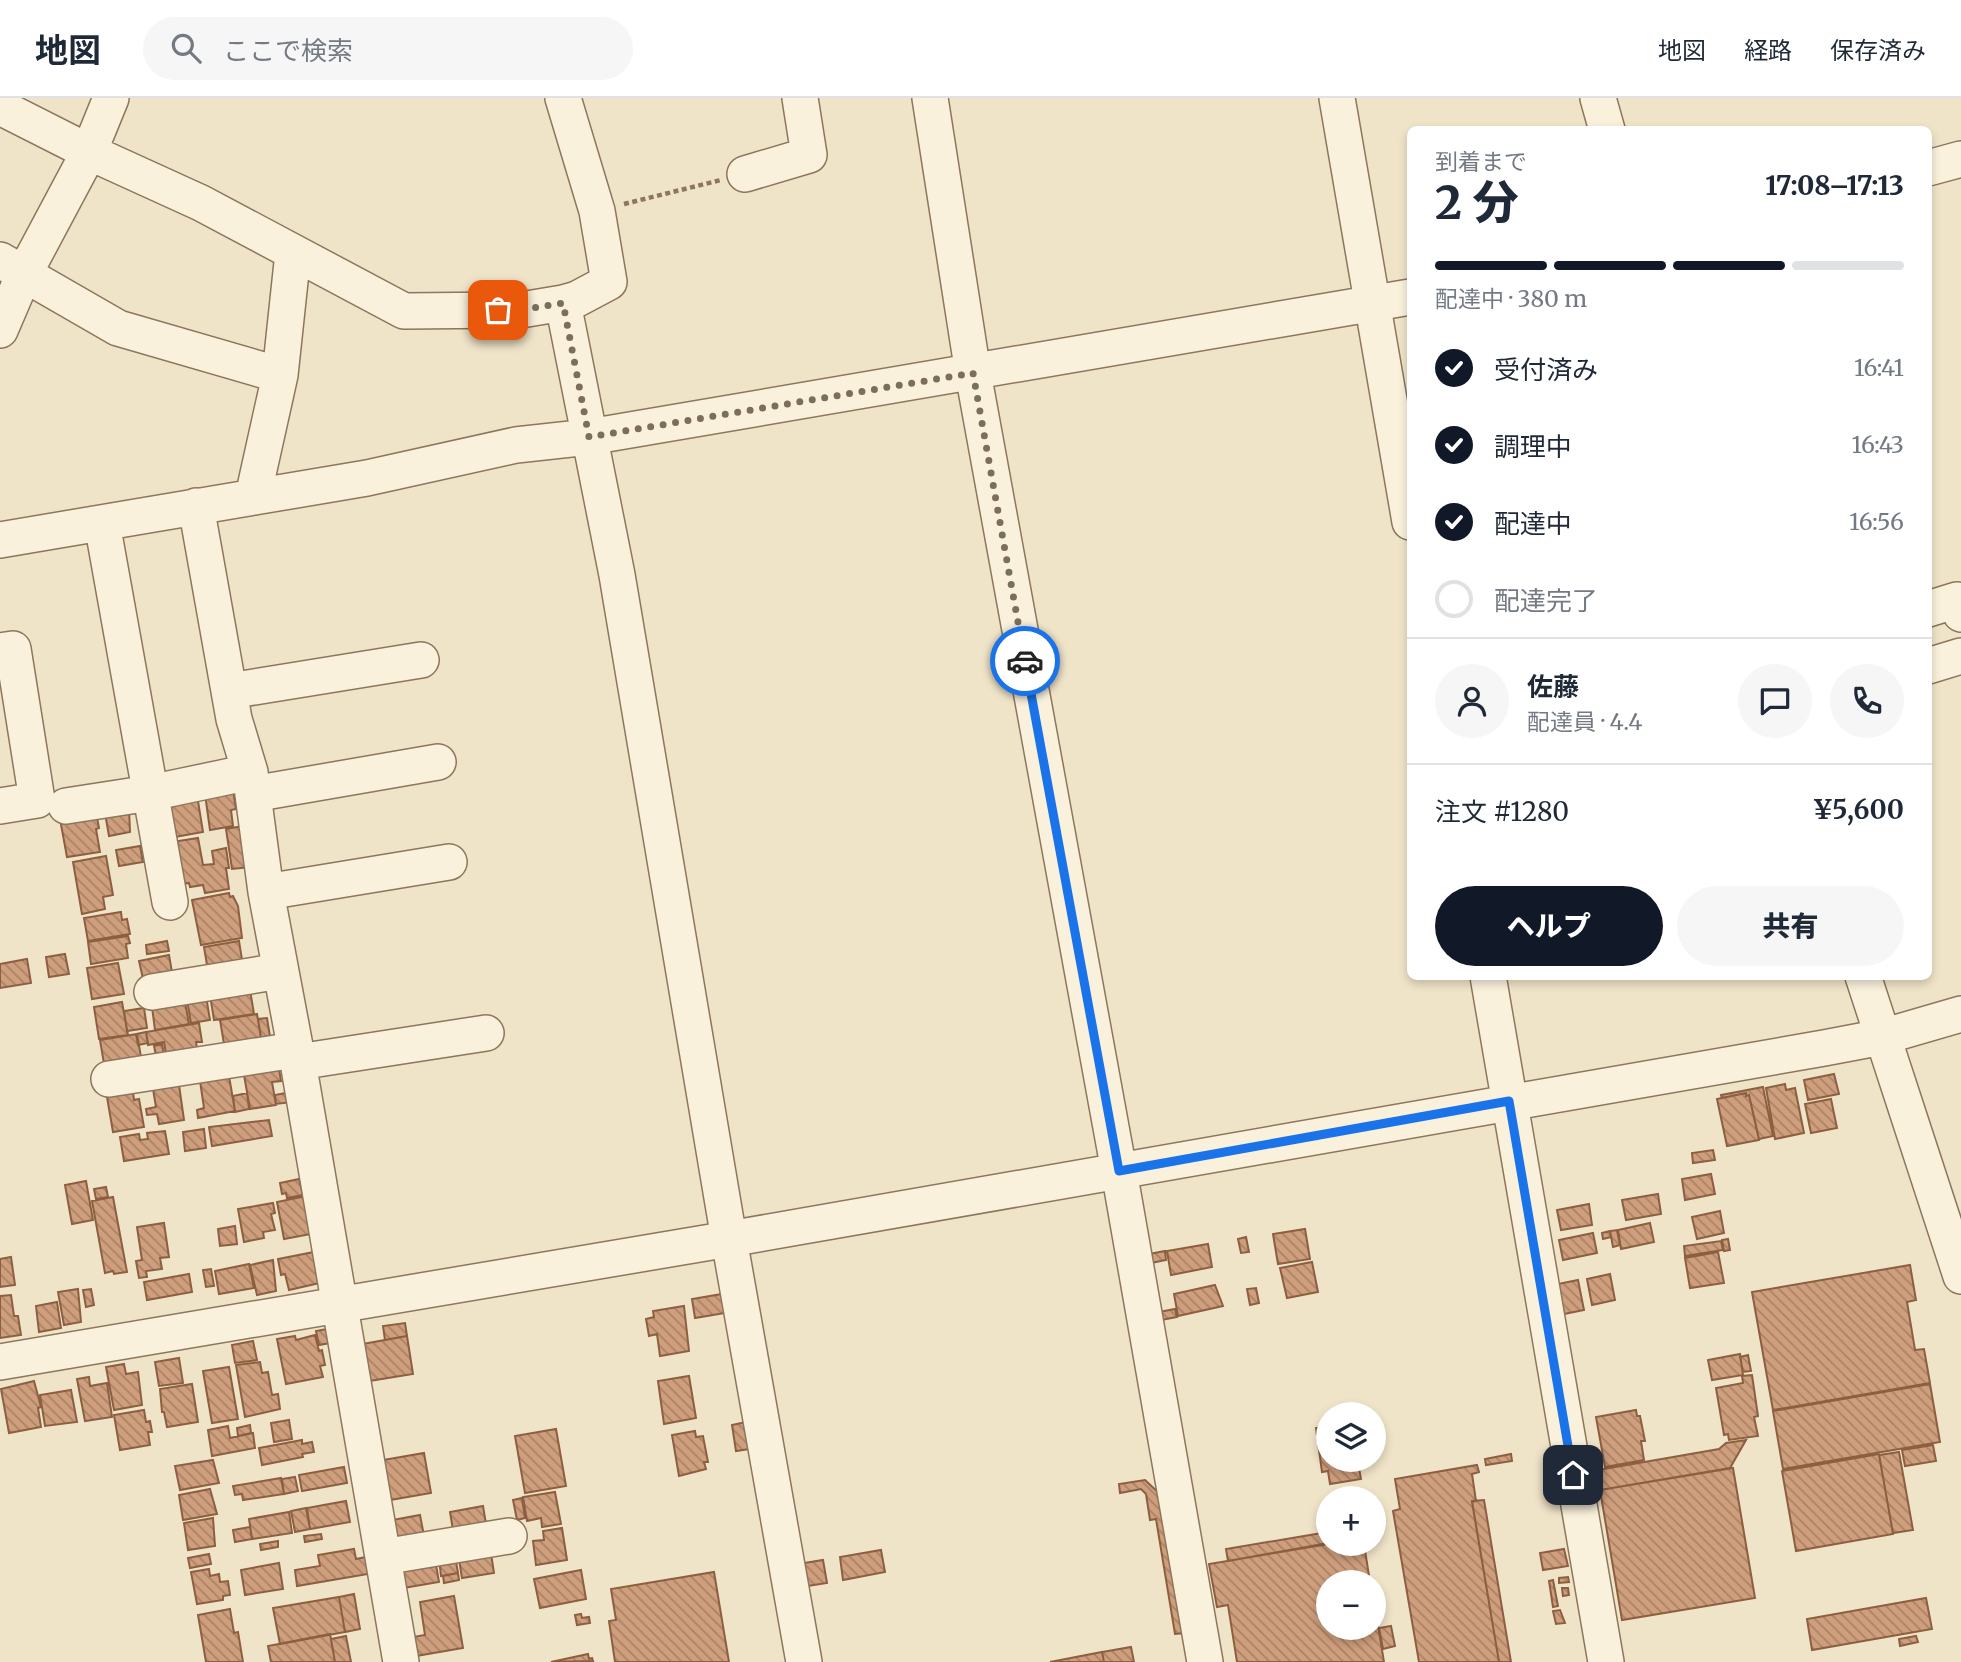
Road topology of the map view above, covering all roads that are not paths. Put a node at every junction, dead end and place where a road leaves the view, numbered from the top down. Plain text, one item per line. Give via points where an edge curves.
1 (111, 98) edge
2 (563, 98) edge
3 (800, 98) edge
4 (930, 98) edge
5 (1337, 98) edge
6 (1598, 98) edge
7 (0, 107) edge
8 (1606, 126) edge
9 (89, 152) junction
10 (1961, 159) edge
11 (1932, 167) edge
12 (745, 174) road end
13 (293, 253) junction
14 (12, 267) edge
15 (1407, 298) edge
16 (563, 303) junction
17 (1374, 304) junction
18 (0, 330) edge
19 (973, 373) junction
20 (280, 375) junction
21 (589, 437) junction
22 (255, 496) junction
23 (1407, 504) edge
24 (195, 506) junction
25 (102, 523) junction
26 (0, 540) edge
27 (1932, 608) edge
28 (1961, 614) edge
29 (0, 651) edge
30 (1961, 656) edge
31 (421, 660) dead end
32 (1932, 665) edge
33 (229, 691) junction
34 (438, 762) dead end
35 (251, 783) junction
36 (150, 793) junction
37 (0, 806) edge
38 (66, 806) dead end
39 (449, 862) dead end
40 (266, 892) junction
41 (170, 902) dead end
42 (280, 971) junction
43 (1489, 980) edge
44 (1864, 980) edge
45 (152, 992) dead end
46 (1961, 1014) edge
47 (486, 1033) dead end
48 (1882, 1037) junction
49 (297, 1056) junction
50 (109, 1079) dead end
51 (1509, 1101) junction
52 (1119, 1171) junction
53 (729, 1239) junction
54 (1961, 1276) edge
55 (340, 1306) junction
56 (0, 1362) edge
57 (509, 1536) dead end
58 (383, 1558) junction
59 (401, 1662) edge
60 (804, 1662) edge
61 (1205, 1662) edge
62 (1606, 1662) edge

1 - 9 street
2 - 16 street via 597,211 609,282
3 - 12 street via 809,155
4 - 19 street
5 - 17 street
6 - 8 street
7 - 9 street
9 - 13 street via 201,203
9 - 14 street
10 - 11 street
13 - 16 street via 404,311 521,310
13 - 20 street
14 - 18 street
14 - 20 street via 118,328
15 - 17 street
16 - 21 street
17 - 19 street
17 - 23 street
19 - 21 street
19 - 52 street
20 - 22 street
21 - 22 street via 516,445 367,478
21 - 53 street via 617,575
22 - 24 street
24 - 25 street
24 - 33 street
25 - 26 street
25 - 36 street
27 - 28 street via 1956,600
29 - 37 street via 13,649 37,800
30 - 32 street
31 - 33 street
33 - 35 street
34 - 35 street
35 - 36 street
35 - 40 street
36 - 38 street
36 - 41 street
39 - 40 street
40 - 42 street
42 - 45 street
42 - 49 street
43 - 51 street
44 - 48 street
46 - 48 street
47 - 49 street
48 - 51 street
48 - 54 street
49 - 50 street
49 - 55 street
51 - 52 street
51 - 62 street
52 - 53 street
52 - 61 street
53 - 55 street
53 - 60 street
55 - 56 street
55 - 58 street
57 - 58 street
58 - 59 street

